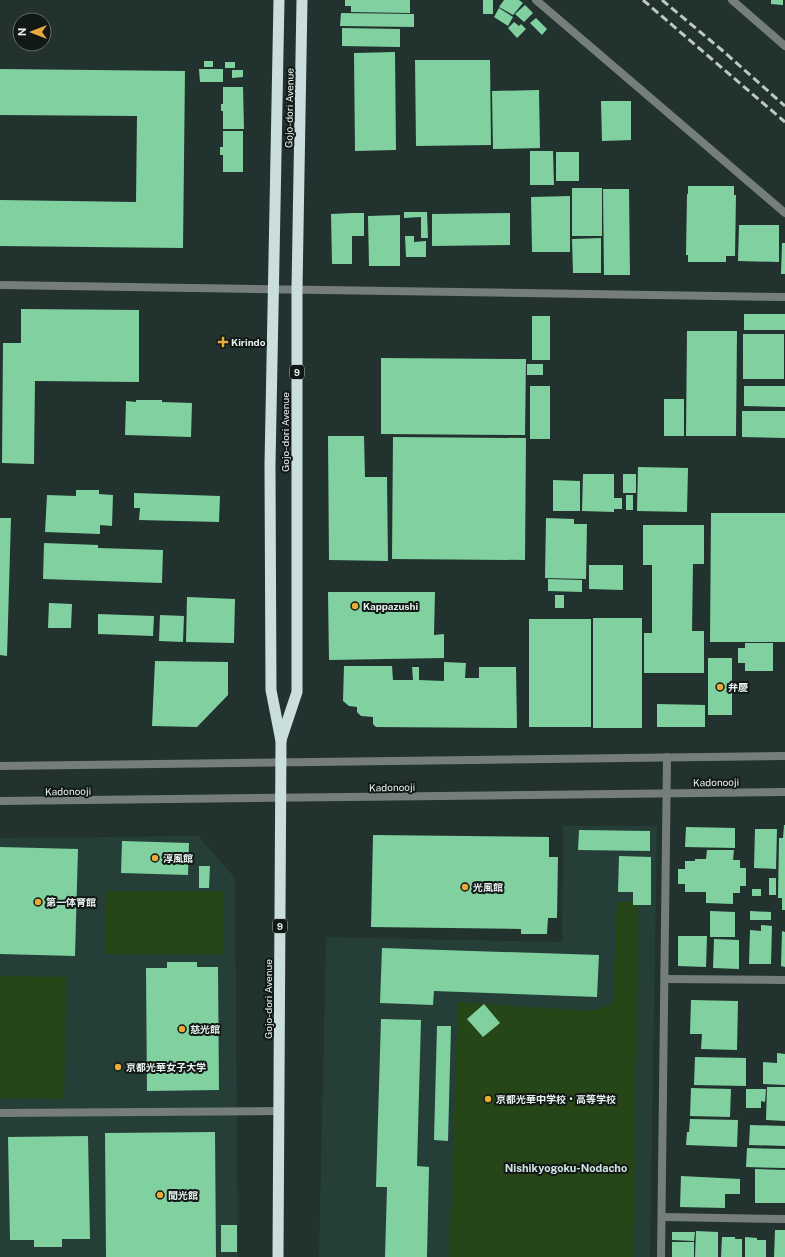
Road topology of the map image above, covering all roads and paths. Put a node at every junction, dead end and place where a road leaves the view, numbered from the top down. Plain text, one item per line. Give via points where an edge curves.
1 (279, 0) edge
2 (302, 0) edge
3 (536, 0) edge
4 (732, 0) edge
5 (785, 46) edge
6 (785, 213) edge
7 (0, 285) edge
8 (273, 288) junction
9 (297, 289) junction
10 (785, 297) edge
11 (281, 741) junction
12 (785, 756) edge
13 (667, 757) junction
14 (281, 762) junction
15 (0, 766) edge
16 (785, 792) edge
17 (667, 793) junction
18 (281, 798) junction
19 (0, 801) edge
20 (665, 979) junction
21 (785, 980) edge
22 (279, 1111) junction
23 (0, 1113) edge
24 (662, 1217) junction
25 (785, 1220) edge
26 (278, 1257) edge
27 (662, 1257) edge

1 - 8 highway, Gojo-dori Avenue / 9
2 - 9 highway, Gojo-dori Avenue / 9
3 - 6 street
4 - 5 street
7 - 8 street
8 - 9 street
8 - 11 highway, Gojo-dori Avenue / 9 via 270,464 271,690
9 - 10 street
9 - 11 highway, Gojo-dori Avenue / 9 via 297,692
11 - 14 highway, Gojo-dori Avenue / 9
12 - 13 street
13 - 14 street
13 - 17 street
14 - 15 street
14 - 18 highway, Gojo-dori Avenue / 9
16 - 17 street, Kadonooji
17 - 18 street, Kadonooji
17 - 20 street
18 - 19 street, Kadonooji
18 - 22 highway, Gojo-dori Avenue / 9
20 - 21 street
20 - 24 street
22 - 23 street
22 - 26 highway, Gojo-dori Avenue / 9
24 - 25 street
24 - 27 street

